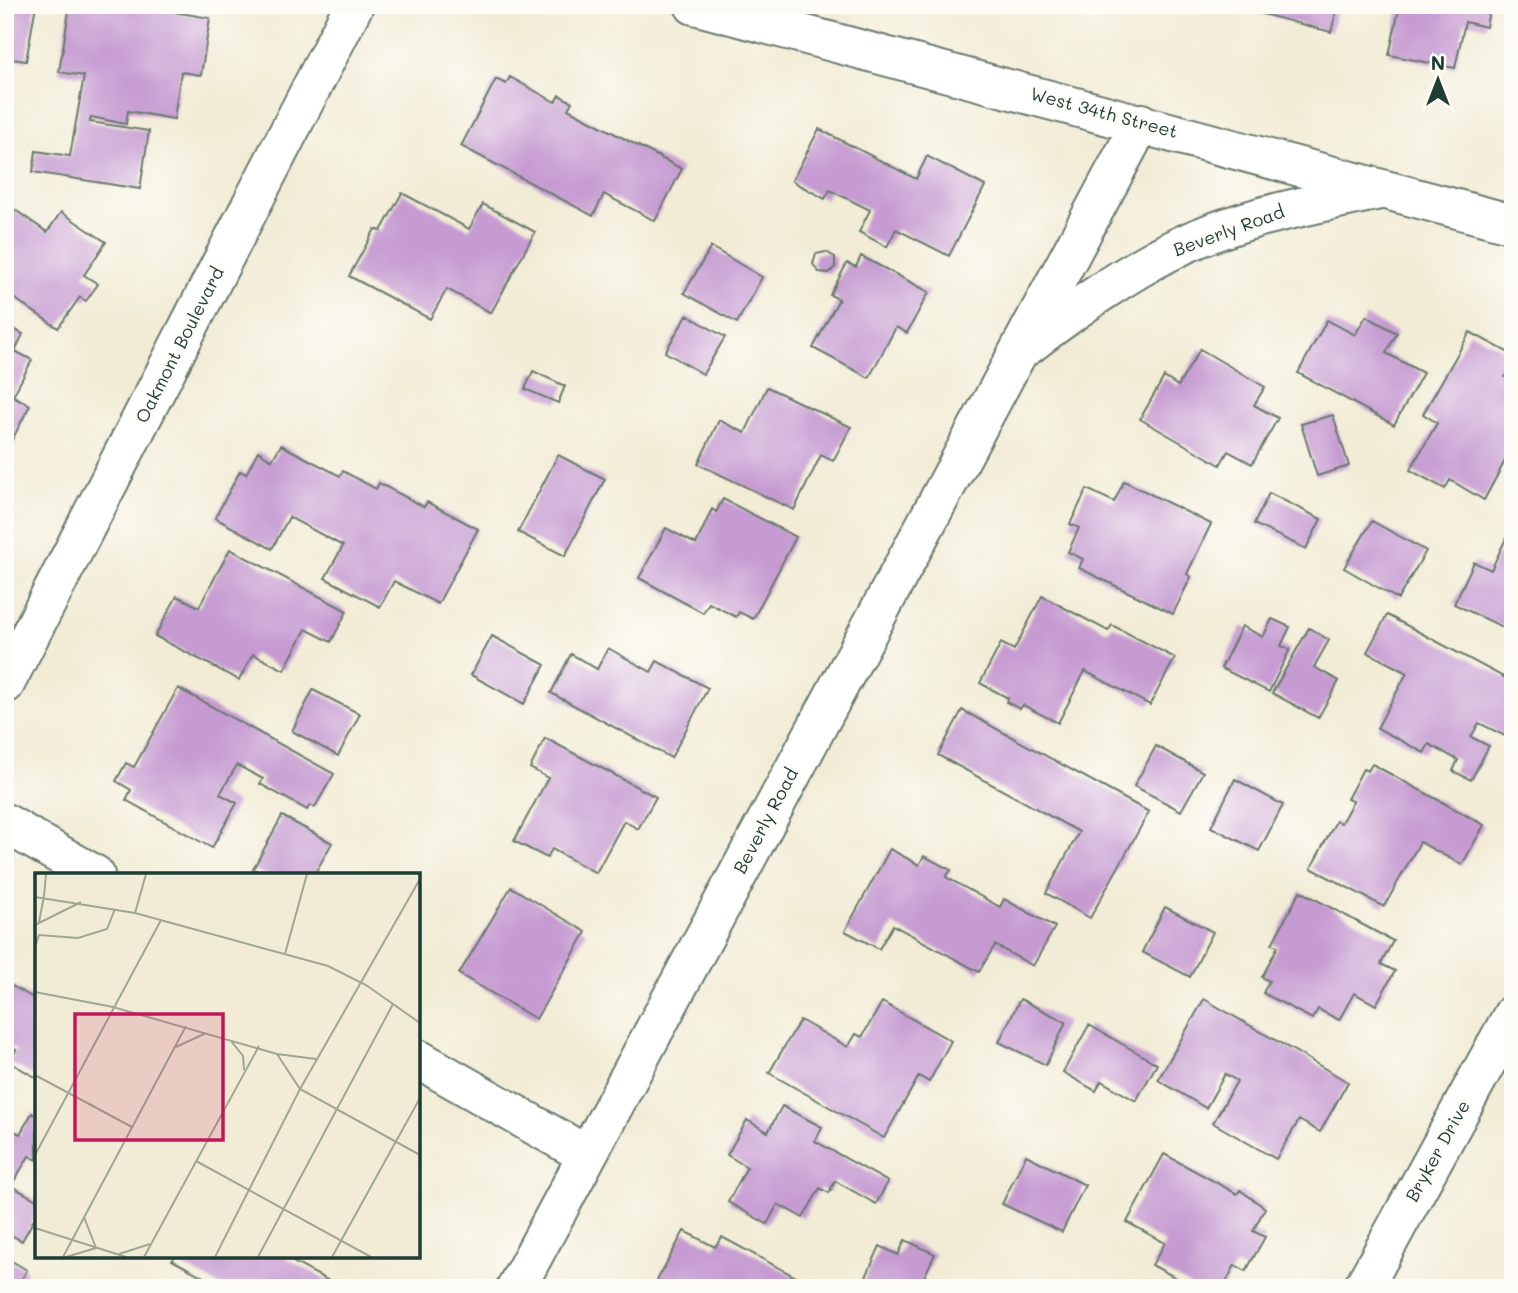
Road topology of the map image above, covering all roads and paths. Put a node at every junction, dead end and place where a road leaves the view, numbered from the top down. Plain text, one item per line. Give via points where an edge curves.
1 (354, 5) edge
2 (694, 5) edge
3 (1141, 123) junction
4 (1385, 189) junction
5 (1513, 224) edge
6 (1017, 354) junction
7 (5, 684) edge
8 (5, 823) edge
9 (92, 873) edge
10 (1513, 1014) edge
11 (420, 1060) edge
12 (587, 1156) junction
13 (516, 1288) edge
14 (1363, 1288) edge

1 - 7 street, Oakmont Boulevard
2 - 3 street, West 34th Street
3 - 4 street, West 34th Street
3 - 6 street, Beverly Road
4 - 5 street, West 34th Street
4 - 6 street, Beverly Road via 1270,214 1176,248 1094,295
6 - 12 street, Beverly Road
8 - 9 street
10 - 14 street, Bryker Drive
11 - 12 street
12 - 13 street, Beverly Road

